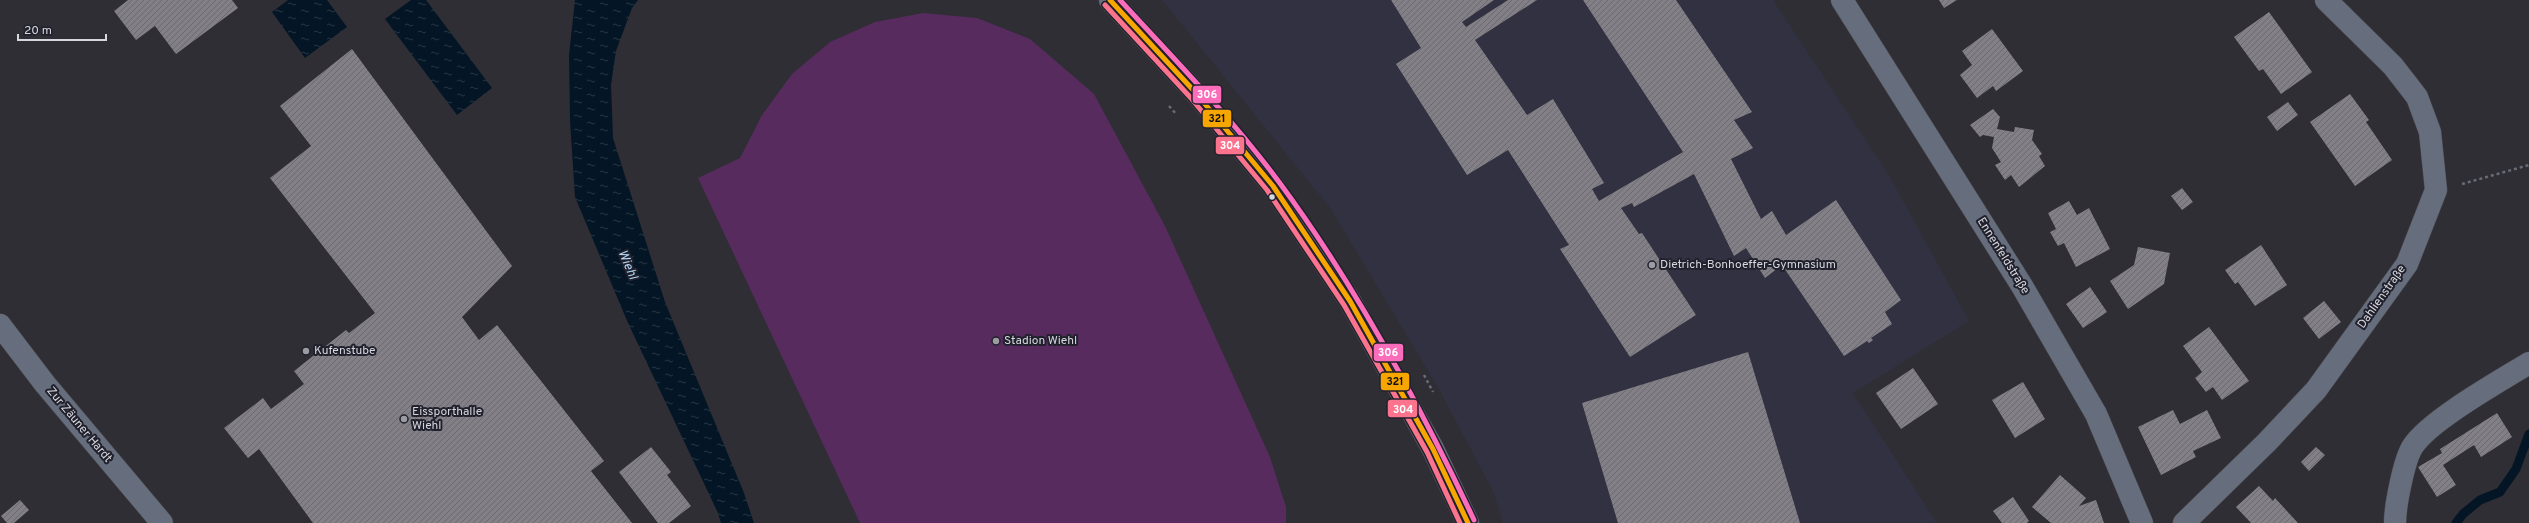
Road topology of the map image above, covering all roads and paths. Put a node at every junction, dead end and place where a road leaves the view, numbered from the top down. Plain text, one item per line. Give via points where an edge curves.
1 (1110, 0) edge
2 (1842, 0) edge
3 (2326, 0) edge
4 (2529, 165) edge
5 (2436, 190) junction
6 (0, 325) edge
7 (2529, 363) edge
8 (162, 523) edge
9 (1468, 523) edge
10 (2142, 523) edge
11 (2184, 523) edge
12 (2395, 523) edge

1 - 9 street via 1195,92 1274,186 1350,301 1433,449
2 - 10 street, Ennenfeldstraße via 2022,286 2096,414
3 - 5 street, Dahlienstraße via 2393,66 2417,97 2430,132
4 - 5 path
5 - 11 street, Dahlienstraße via 2406,264 2316,390
6 - 8 street, Zur Zäuner Hardt via 45,384
7 - 12 street via 2427,430 2412,447

